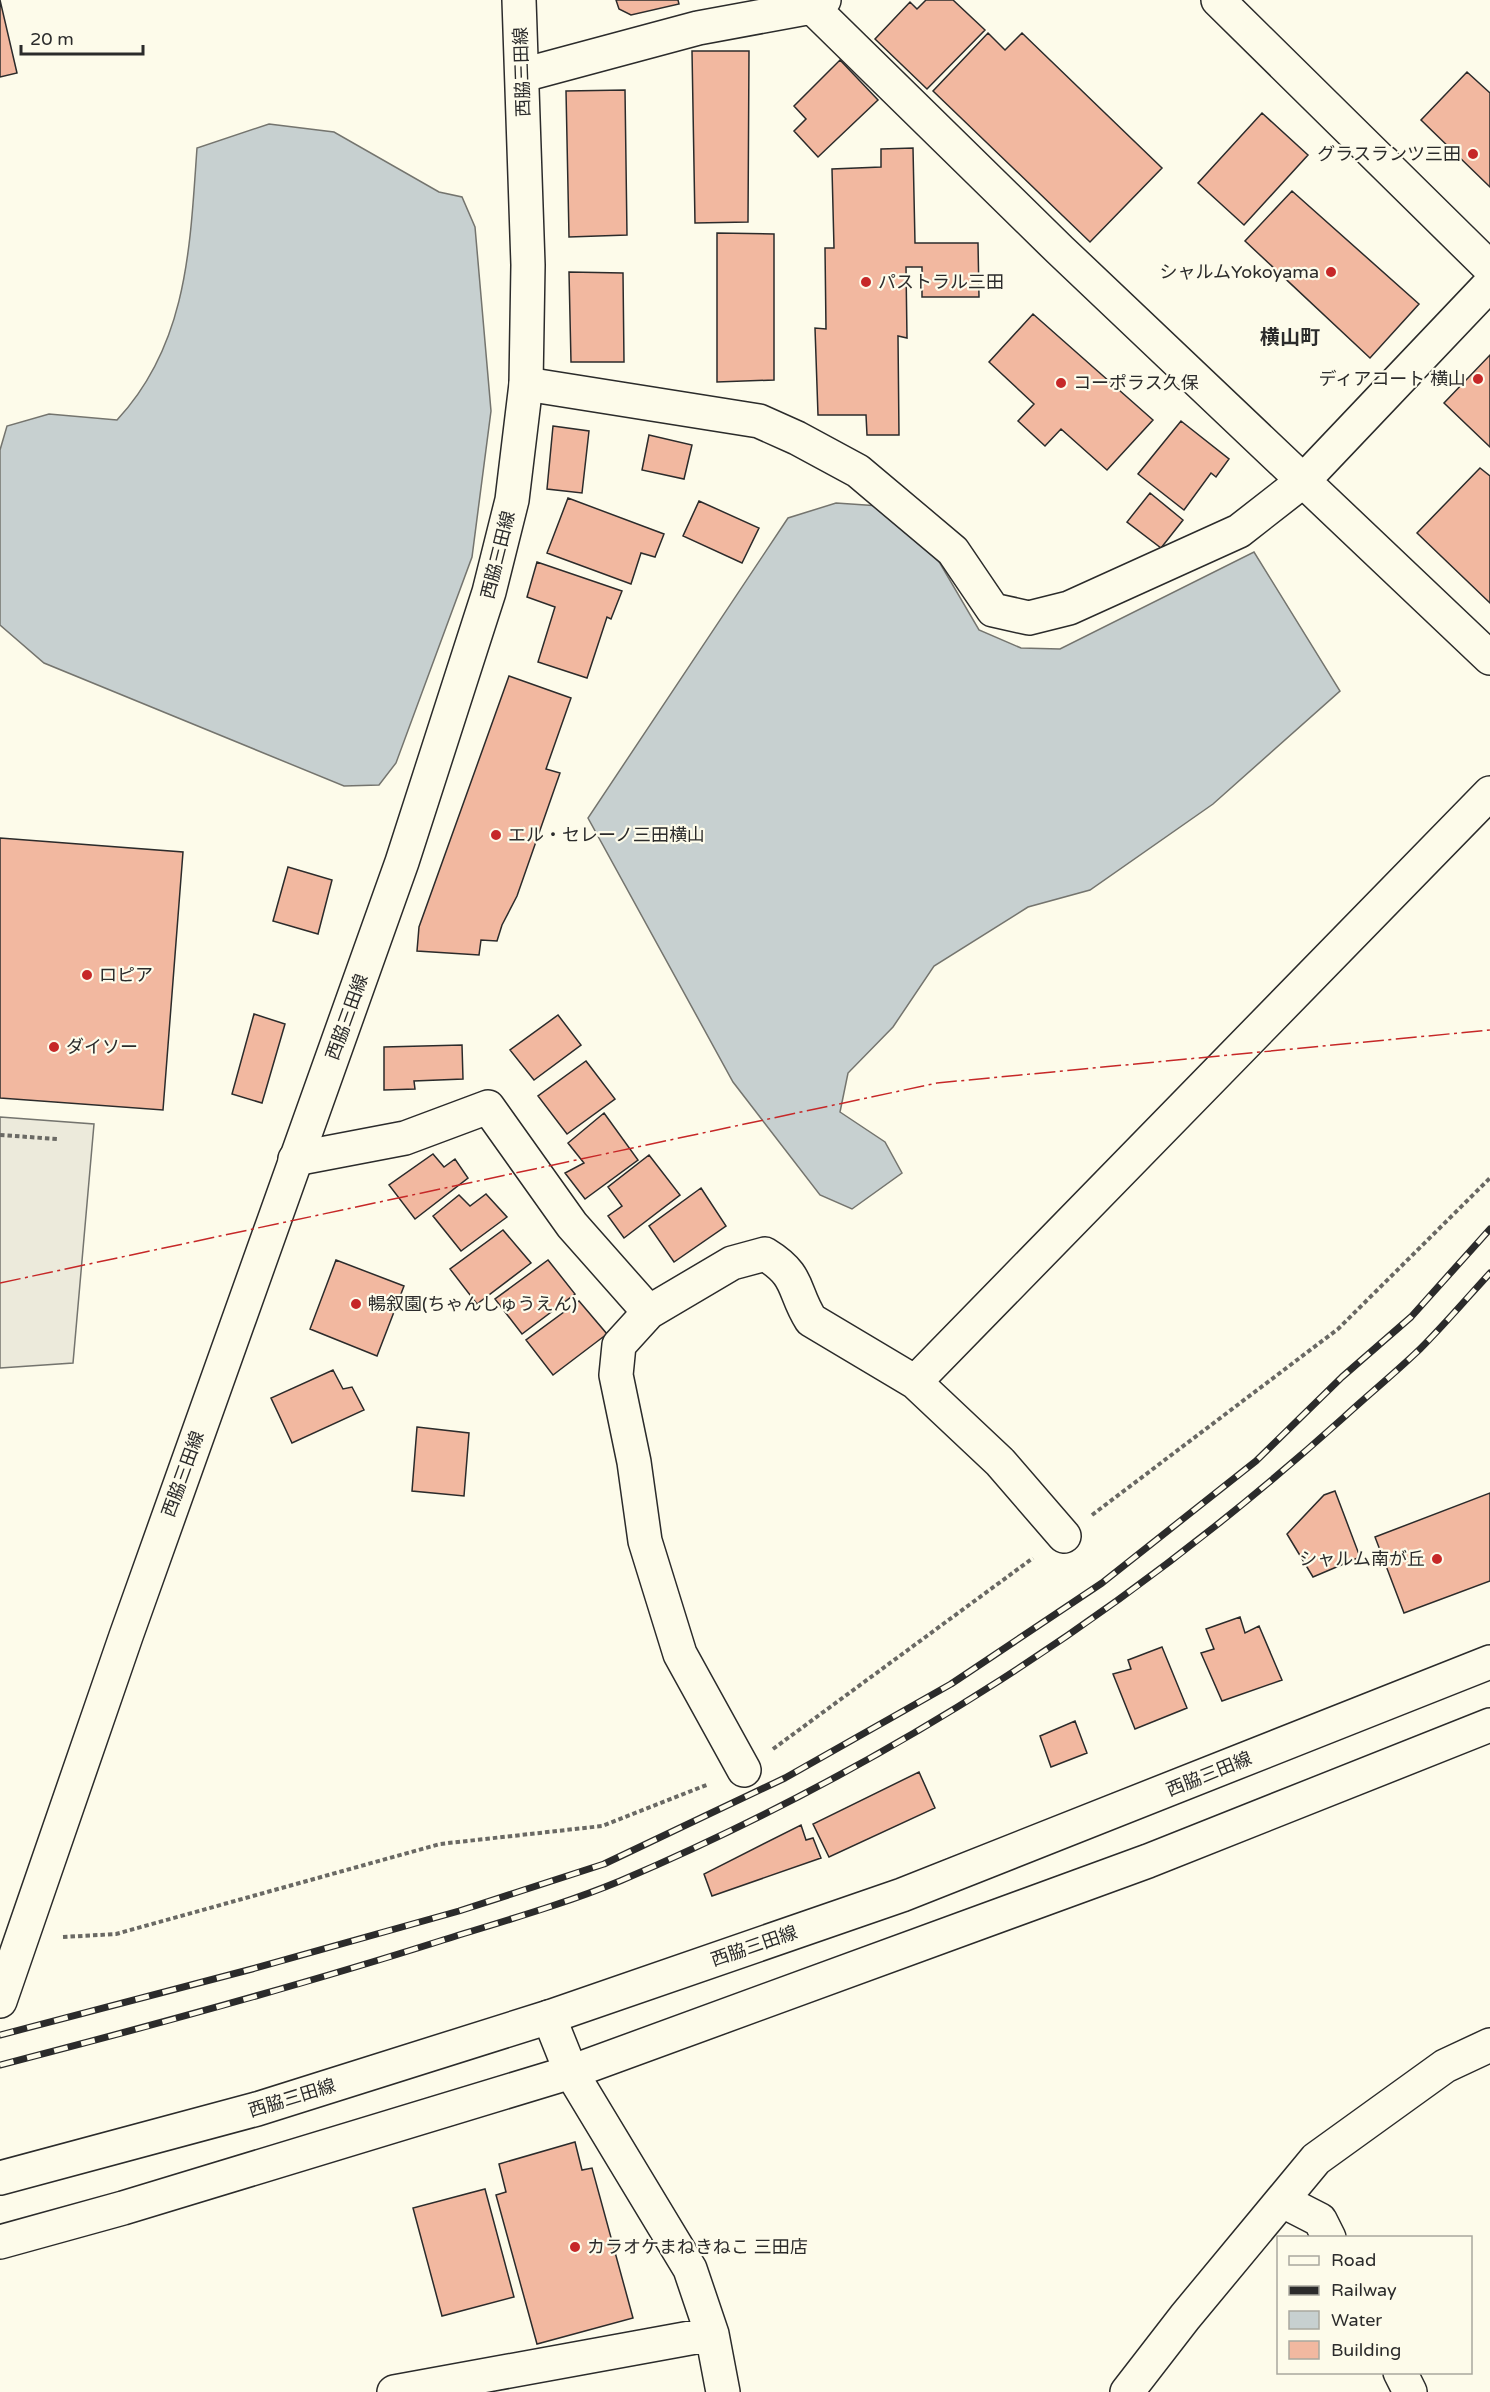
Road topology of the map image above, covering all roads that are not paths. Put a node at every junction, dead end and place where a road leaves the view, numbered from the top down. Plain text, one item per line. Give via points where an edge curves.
1 (519, 0) edge
2 (1218, 0) edge
3 (818, 3) edge
4 (523, 75) junction
5 (1490, 268) edge
6 (1490, 284) edge
7 (526, 384) junction
8 (1303, 481) junction
9 (1490, 658) edge
10 (1490, 793) edge
11 (296, 1159) junction
12 (649, 1312) junction
13 (915, 1382) junction
14 (1064, 1536) road end
15 (1490, 1662) edge
16 (1490, 1725) edge
17 (744, 1770) road end
18 (10, 1937) edge
19 (0, 2001) edge
20 (549, 2017) junction
21 (1490, 2045) edge
22 (571, 2072) junction
23 (0, 2178) edge
24 (1283, 2201) junction
25 (1328, 2236) edge
26 (0, 2242) edge
27 (712, 2334) junction
28 (1401, 2374) edge
29 (394, 2392) edge
30 (723, 2392) edge
31 (1127, 2392) edge
32 (1410, 2392) edge

1 - 4 street, 西脇三田線
2 - 5 street
3 - 4 street via 698,28
3 - 8 street via 1060,250
4 - 7 street, 西脇三田線 via 528,265
6 - 8 street
7 - 8 street via 759,421 797,438 858,471 953,551 993,610 1029,618 1069,608 1239,531
7 - 11 street, 西脇三田線 via 512,500 489,592 402,862
8 - 9 street
10 - 13 street
11 - 12 street via 405,1138 488,1107 572,1225
11 - 18 street, 西脇三田線
12 - 13 street via 732,1263 765,1254 780,1263 795,1280 801,1305 811,1320
12 - 17 street via 619,1345 616,1375 645,1541 680,1654
13 - 14 street via 1000,1462
15 - 20 street, 西脇三田線 via 902,1895
16 - 22 street via 1148,1861
18 - 19 street, 西脇三田線
20 - 22 street
20 - 23 street, 西脇三田線 via 257,2109
21 - 24 street via 1445,2066 1316,2159
22 - 26 street
22 - 27 street via 690,2269
24 - 25 street via 1320,2220
24 - 31 street
27 - 29 street
27 - 30 street
28 - 32 street

